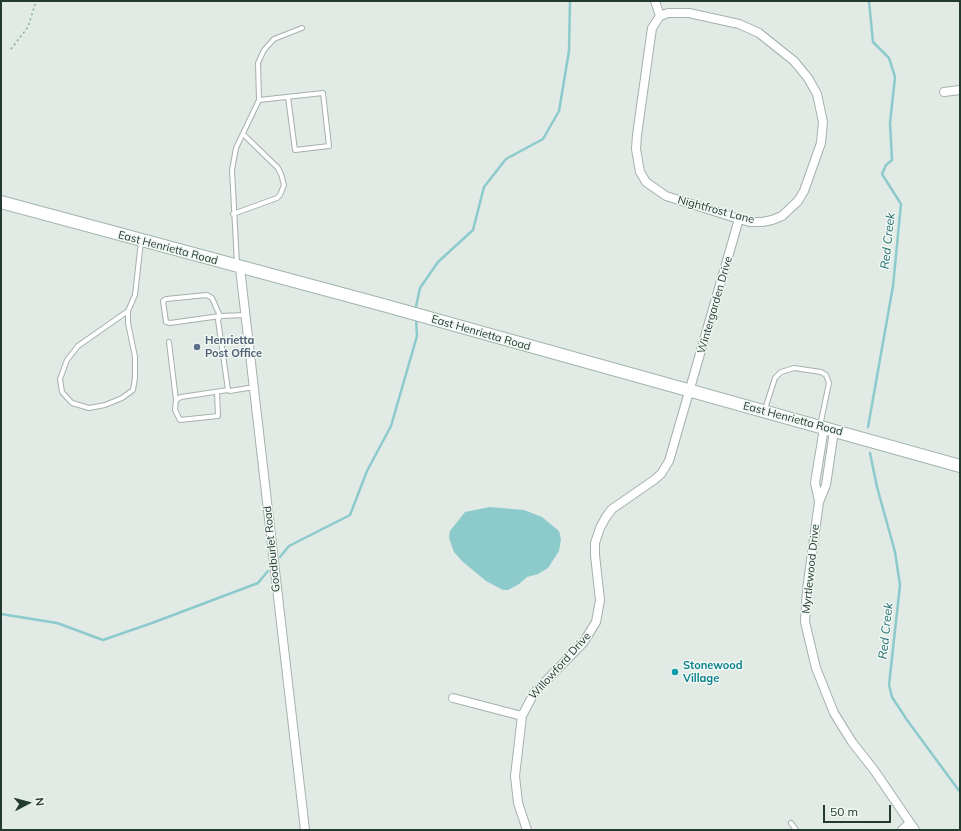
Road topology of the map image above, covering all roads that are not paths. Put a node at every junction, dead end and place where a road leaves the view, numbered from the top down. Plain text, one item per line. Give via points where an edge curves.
1 (655, 1) edge
2 (660, 16) junction
3 (302, 28) dead end
4 (960, 90) edge
5 (944, 92) dead end
6 (288, 97) junction
7 (259, 100) junction
8 (243, 134) junction
9 (1, 202) edge
10 (233, 214) junction
11 (739, 218) junction
12 (141, 240) junction
13 (238, 267) junction
14 (128, 311) junction
15 (246, 315) junction
16 (220, 316) junction
17 (169, 342) dead end
18 (254, 387) junction
19 (228, 390) junction
20 (690, 391) junction
21 (217, 392) junction
22 (176, 400) junction
23 (764, 411) junction
24 (826, 428) junction
25 (960, 466) edge
26 (453, 698) dead end
27 (522, 716) junction
28 (791, 823) dead end
29 (910, 823) junction
30 (304, 830) edge
31 (527, 830) edge
32 (796, 830) edge
33 (902, 830) edge
34 (916, 830) edge

1 - 2 street
2 - 11 street, Nightfrost Lane via 652,28 637,135 636,149 640,172 646,182 666,196
2 - 11 street, Nightfrost Lane via 668,13 689,13 739,24 759,33 794,61 817,94 822,108 823,132 804,191 798,201 788,212 772,220 750,222
3 - 7 lane via 274,39 264,50 258,63
4 - 5 street
6 - 6 lane via 323,93 329,146 295,150
6 - 7 lane
7 - 8 lane
8 - 10 lane via 236,148 232,170
8 - 10 lane via 278,168 284,186 276,198
9 - 12 main road, East Henrietta Road
10 - 13 lane
11 - 20 street, Wintergarden Drive
12 - 13 main road, East Henrietta Road
12 - 14 lane via 135,295
13 - 15 street, Goodburlet Road
13 - 20 main road, East Henrietta Road
14 - 14 lane via 135,357 136,378 133,390 105,405 89,408 72,403 62,392 60,379 67,360 78,346
15 - 16 lane
15 - 18 street, Goodburlet Road
16 - 16 lane via 212,298 207,294 163,301 166,322
16 - 19 lane via 218,320
17 - 22 lane
18 - 19 lane
18 - 30 street, Goodburlet Road
19 - 21 lane
20 - 23 main road, East Henrietta Road
20 - 27 street, Willowford Drive via 669,461 661,474 612,509 600,528 595,543 600,600 591,633 534,693
21 - 22 lane
21 - 22 lane via 218,416 180,420
23 - 24 main road, East Henrietta Road
23 - 24 lane via 775,378 781,372 794,368 820,372 826,374 829,383
24 - 25 main road, East Henrietta Road
24 - 29 street, Myrtlewood Drive via 826,485 819,502 805,622 816,668 834,713
26 - 27 street
27 - 31 street, Willowford Drive via 515,776 518,803
28 - 32 lane
29 - 33 street
29 - 34 street, Myrtlewood Drive

